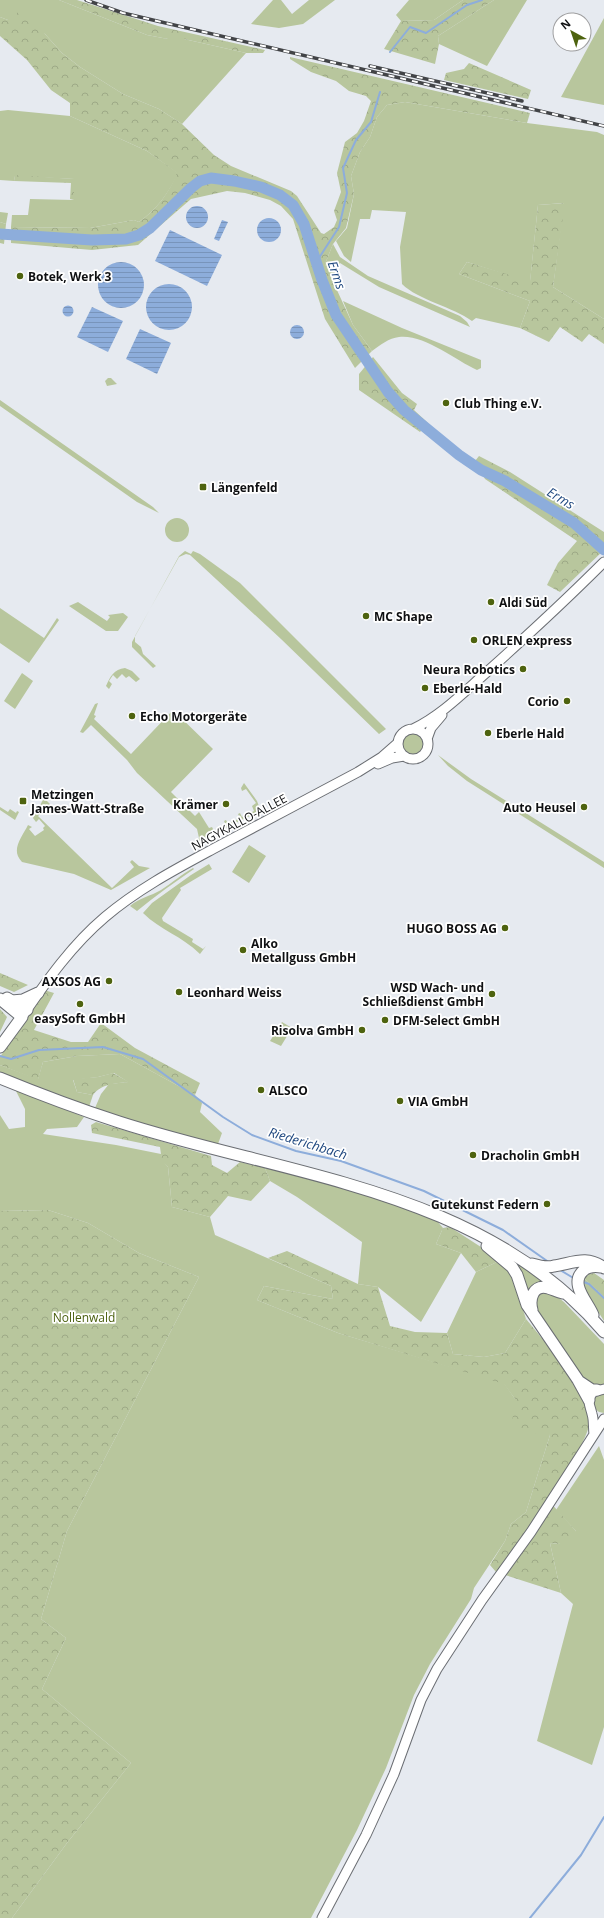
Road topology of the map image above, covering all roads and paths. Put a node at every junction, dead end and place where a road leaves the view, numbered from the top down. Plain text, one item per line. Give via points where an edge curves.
1 (604, 562) edge
2 (451, 703) junction
3 (413, 729) junction
4 (427, 739) junction
5 (398, 743) junction
6 (404, 756) junction
7 (358, 772) junction
8 (38, 993) junction
9 (0, 994) edge
10 (0, 998) edge
11 (12, 1001) junction
12 (24, 1013) junction
13 (2, 1044) edge
14 (0, 1078) edge
15 (454, 1223) junction
16 (528, 1263) junction
17 (604, 1268) edge
18 (567, 1294) junction
19 (533, 1314) junction
20 (596, 1323) junction
21 (604, 1332) edge
22 (578, 1380) junction
23 (601, 1390) edge
24 (589, 1400) junction
25 (592, 1413) junction
26 (604, 1418) edge
27 (594, 1434) junction
28 (322, 1918) edge

1 - 2 main road
2 - 3 main road
2 - 4 main road via 431,728
3 - 4 main road via 422,732
3 - 5 main road via 403,733
4 - 6 main road via 427,747 421,757 412,759
5 - 6 main road
5 - 7 main road, NAGYKALLO-ALLEE
6 - 7 main road, NAGYKALLO-ALLEE via 392,758
7 - 8 main road, NAGYKALLO-ALLEE via 171,872 132,896 105,917 62,961
8 - 11 highway via 23,1000
8 - 12 main road, NAGYKALLO-ALLEE
9 - 11 highway
10 - 12 highway
11 - 12 highway
12 - 13 highway
14 - 15 highway via 119,1122 335,1180 416,1207
15 - 16 highway
15 - 19 highway via 491,1249 512,1268
16 - 17 highway via 557,1265 586,1260
16 - 18 highway
17 - 20 highway via 592,1266 584,1269 578,1278 579,1290
18 - 19 highway via 547,1288 535,1291 530,1302
18 - 20 highway
19 - 22 highway
20 - 21 highway
22 - 23 highway via 592,1390
22 - 24 highway
23 - 24 main road via 590,1396
24 - 25 main road
25 - 26 main road
25 - 27 main road
26 - 27 main road
27 - 28 main road via 531,1532 437,1669 421,1700 394,1774

